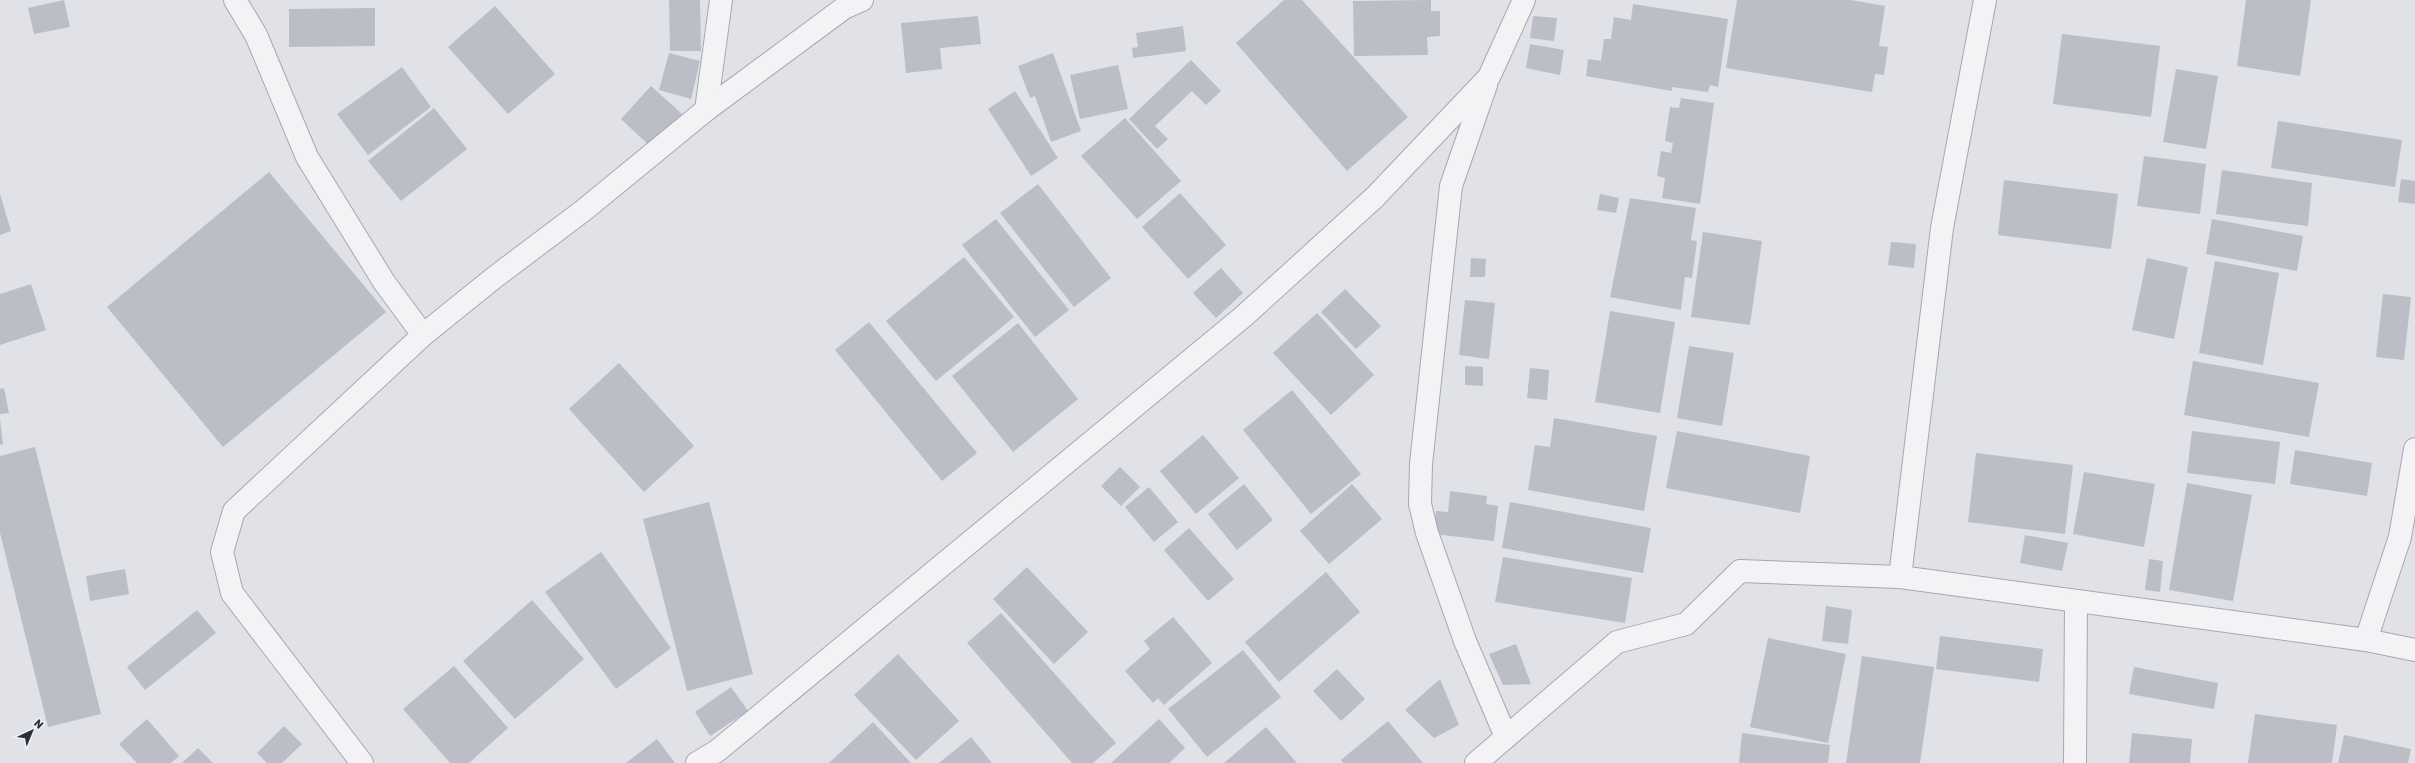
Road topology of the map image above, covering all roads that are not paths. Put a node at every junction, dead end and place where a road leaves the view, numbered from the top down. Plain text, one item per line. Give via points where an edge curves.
1 (235, 0) edge
2 (721, 0) edge
3 (862, 0) edge
4 (1524, 0) edge
5 (1985, 0) edge
6 (1489, 77) junction
7 (706, 110) junction
8 (423, 335) junction
9 (2415, 449) edge
10 (1900, 577) junction
11 (2076, 601) junction
12 (2366, 640) junction
13 (2415, 650) edge
14 (1506, 737) junction
15 (722, 757) edge
16 (362, 763) edge
17 (697, 763) edge
18 (1476, 763) edge
19 (2075, 763) edge

1 - 8 street via 256,35 307,156 384,282
2 - 7 street
3 - 7 street via 844,8
4 - 6 street
5 - 10 street via 1942,228
6 - 14 street via 1451,186 1421,464 1420,504 1427,533 1465,641
6 - 15 street via 1375,197 1244,316
7 - 8 street via 584,210
8 - 16 street via 234,511 222,552 232,593
9 - 12 street via 2400,537
10 - 11 street
10 - 14 street via 1740,571 1686,624 1617,642
11 - 12 street
11 - 19 street
12 - 13 street
14 - 18 street
15 - 17 street

